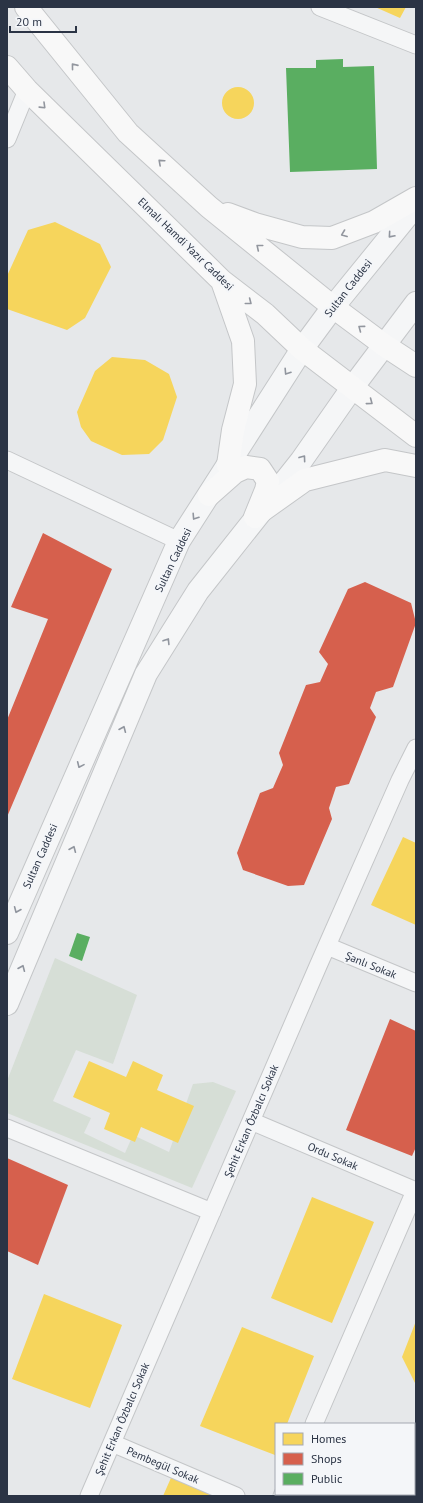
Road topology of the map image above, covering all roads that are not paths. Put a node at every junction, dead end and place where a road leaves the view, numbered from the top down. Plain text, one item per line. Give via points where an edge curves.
1 (26, 7) edge
2 (320, 7) edge
3 (416, 45) edge
4 (7, 67) edge
5 (27, 90) junction
6 (7, 139) edge
7 (416, 198) edge
8 (416, 205) edge
9 (209, 207) junction
10 (222, 281) junction
11 (416, 303) edge
12 (333, 307) junction
13 (384, 344) junction
14 (302, 349) junction
15 (416, 366) edge
16 (352, 388) junction
17 (416, 436) edge
18 (7, 460) edge
19 (228, 465) junction
20 (416, 466) edge
21 (209, 495) junction
22 (257, 517) junction
23 (180, 541) junction
24 (416, 748) edge
25 (7, 933) edge
26 (326, 946) junction
27 (416, 983) edge
28 (7, 1004) edge
29 (251, 1121) junction
30 (7, 1128) edge
31 (416, 1191) edge
32 (212, 1212) junction
33 (314, 1423) edge
34 (112, 1443) junction
35 (89, 1496) edge
36 (236, 1496) edge

9 -> 1 main road via 128,133
2 - 3 street
4 - 5 main road, Elmalı Hamdi Yazır Caddesi
5 - 6 street
5 -> 10 main road, Elmalı Hamdi Yazır Caddesi
7 -> 9 main road via 374,222 332,238 302,236 255,224
8 -> 12 street, Sultan Caddesi
12 -> 9 main road
10 -> 14 main road, Elmalı Hamdi Yazır Caddesi via 265,314
10 - 19 main road via 243,341 245,384 233,430
11 - 13 street
13 -> 12 main road
12 - 14 street, Sultan Caddesi
13 - 15 main road
13 - 16 street
14 - 16 main road, Elmalı Hamdi Yazır Caddesi
14 -> 19 street, Sultan Caddesi
16 -> 17 main road, Elmalı Hamdi Yazır Caddesi
22 -> 16 street via 301,462
18 - 23 street
19 - 21 street, Sultan Caddesi
20 - 22 main road via 385,460 306,480
21 - 22 main road via 235,472 246,467 260,469 268,481
21 -> 23 street, Sultan Caddesi
28 -> 22 street via 146,674 198,591
23 -> 25 street, Sultan Caddesi
24 - 26 street, Şehit Erkan Özbalcı Sokak
26 - 27 street, Şanlı Sokak
26 - 29 street, Şehit Erkan Özbalcı Sokak
29 - 31 street, Ordu Sokak
29 - 32 street, Şehit Erkan Özbalcı Sokak
30 - 32 street
31 - 33 street
32 - 34 street, Şehit Erkan Özbalcı Sokak
34 - 35 street, Şehit Erkan Özbalcı Sokak
34 - 36 street, Pembegül Sokak

